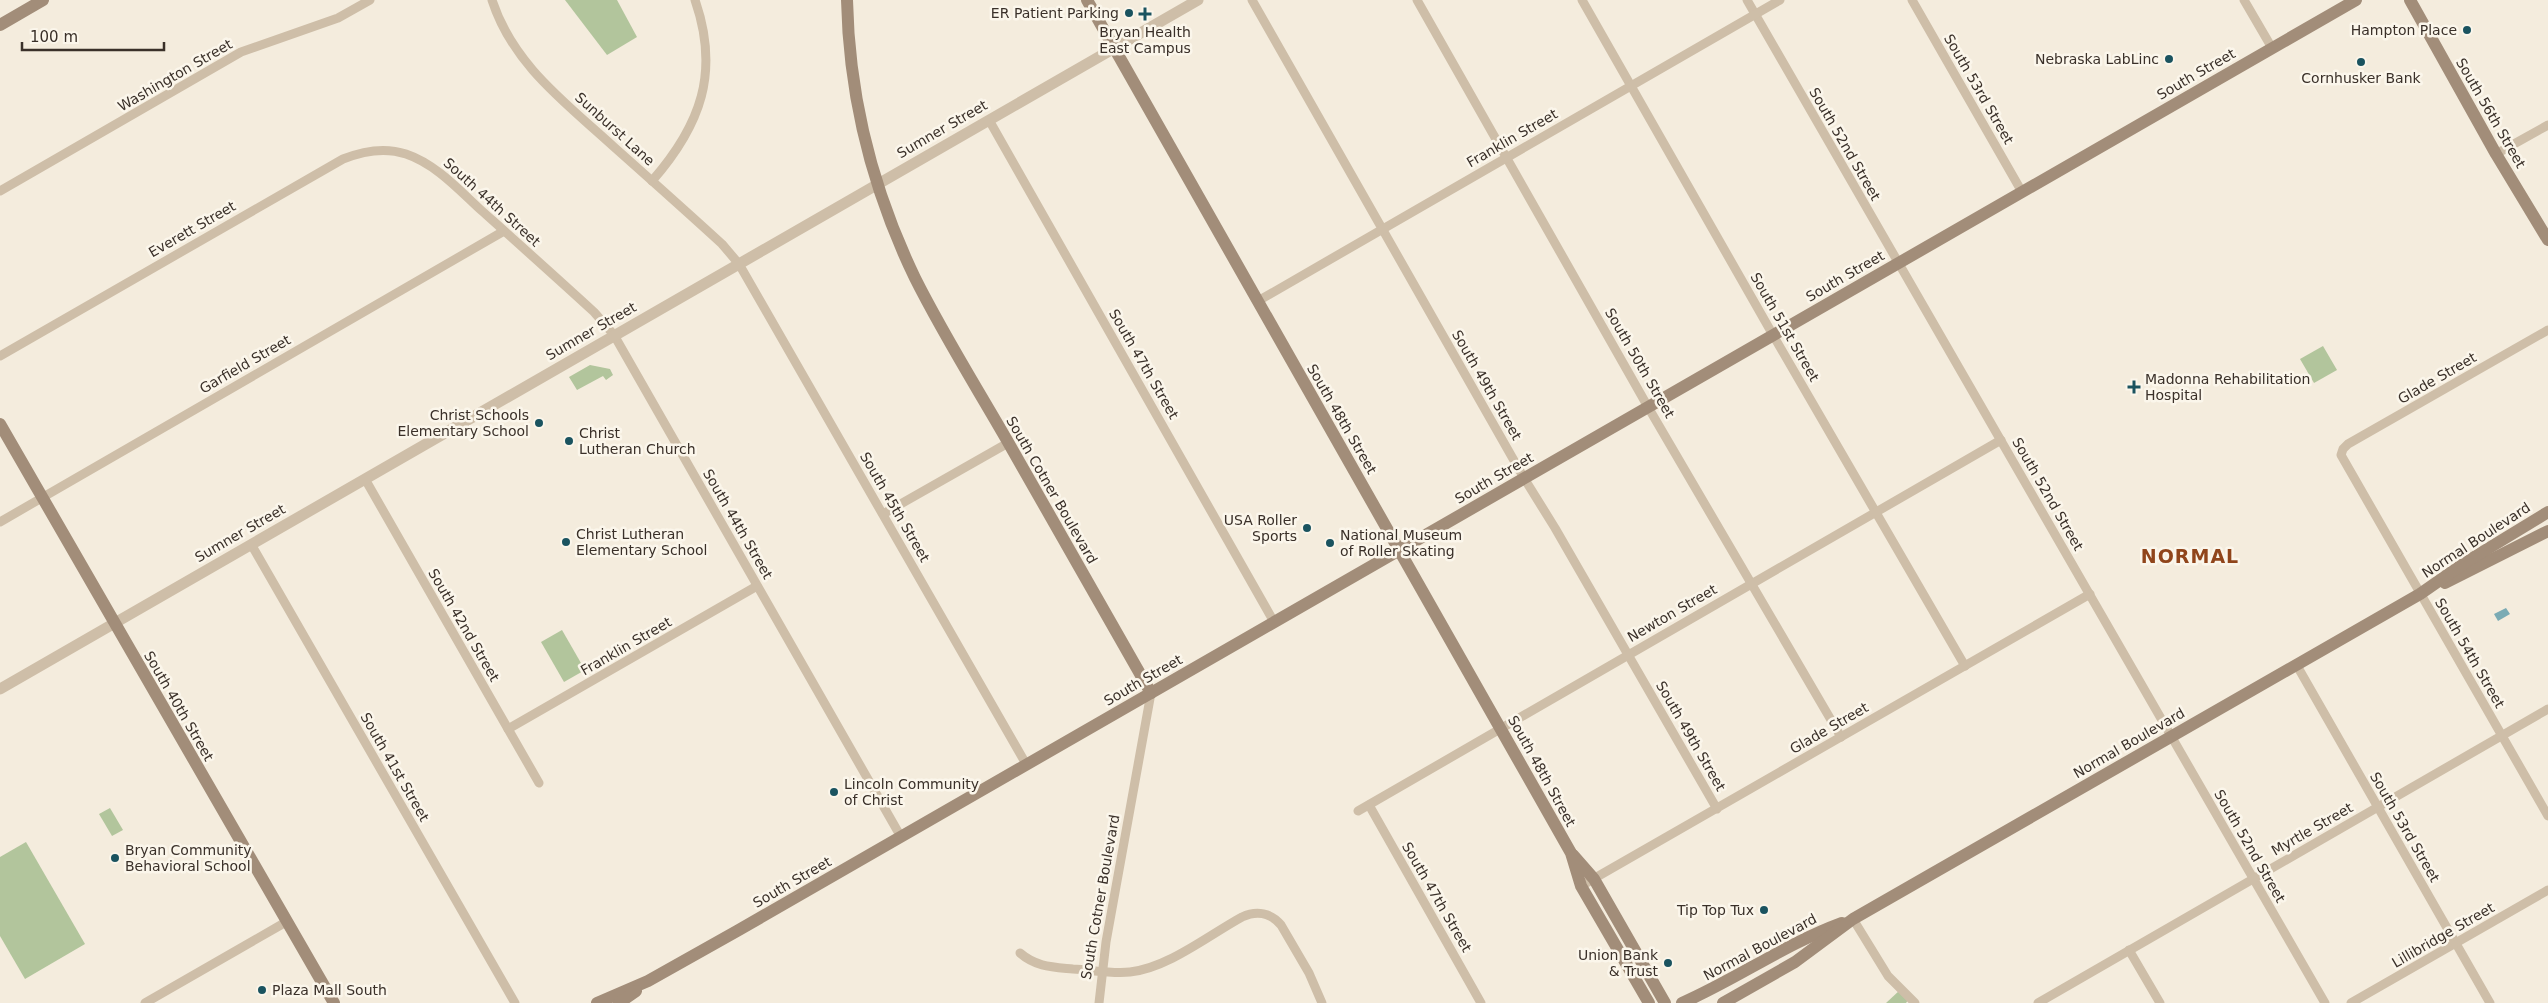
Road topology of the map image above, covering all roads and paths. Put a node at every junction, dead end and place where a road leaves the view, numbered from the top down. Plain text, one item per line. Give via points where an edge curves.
1 (43, 0) edge
2 (370, 0) edge
3 (492, 0) edge
4 (695, 0) edge
5 (847, 0) edge
6 (1087, 0) edge
7 (1198, 0) edge
8 (1252, 0) edge
9 (1417, 0) edge
10 (1582, 0) edge
11 (1747, 0) edge
12 (1780, 0) edge
13 (1912, 0) edge
14 (2244, 0) edge
15 (2356, 0) edge
16 (2410, 0) edge
17 (1756, 14) junction
18 (0, 25) edge
19 (1114, 48) junction
20 (2272, 48) junction
21 (1631, 86) junction
22 (989, 120) junction
23 (2548, 125) edge
24 (406, 154) joint
25 (2496, 154) junction
26 (1507, 157) junction
27 (652, 180) junction
28 (878, 184) junction
29 (0, 191) edge
30 (2022, 192) junction
31 (1382, 229) junction
32 (504, 231) junction
33 (2548, 240) edge
34 (739, 264) junction
35 (1897, 264) junction
36 (1258, 301) junction
37 (2548, 330) edge
38 (614, 335) junction
39 (1773, 335) junction
40 (0, 356) edge
41 (1648, 407) junction
42 (0, 424) edge
43 (2001, 440) junction
44 (1008, 442) junction
45 (2342, 452) joint
46 (1524, 478) junction
47 (365, 479) junction
48 (42, 497) junction
49 (1877, 511) junction
50 (2548, 512) edge
51 (883, 514) junction
52 (0, 522) edge
53 (2548, 531) edge
54 (251, 544) junction
55 (1400, 550) junction
56 (1752, 583) junction
57 (757, 586) junction
58 (2090, 594) junction
59 (2420, 594) junction
60 (1274, 622) junction
61 (114, 623) junction
62 (1628, 654) junction
63 (2296, 664) junction
64 (1966, 666) junction
65 (0, 689) edge
66 (1151, 693) junction
67 (2548, 709) edge
68 (1501, 728) junction
69 (508, 730) junction
70 (2502, 736) junction
71 (1841, 737) junction
72 (2171, 737) junction
73 (1026, 764) junction
74 (539, 783) dead end
75 (1369, 805) junction
76 (2378, 807) junction
77 (1717, 809) junction
78 (1358, 811) dead end
79 (2548, 816) edge
80 (901, 836) junction
81 (1571, 853) junction
82 (1594, 879) junction
83 (2254, 879) junction
84 (1582, 886) junction
85 (2548, 890) edge
86 (1853, 919) junction
87 (286, 922) junction
88 (2456, 943) junction
89 (2129, 950) junction
90 (1020, 953) dead end
91 (1101, 971) junction
92 (648, 981) junction
93 (145, 1003) edge
94 (334, 1003) edge
95 (515, 1003) edge
96 (597, 1003) edge
97 (619, 1003) edge
98 (1099, 1003) edge
99 (1322, 1003) edge
100 (1481, 1003) edge
101 (1649, 1003) edge
102 (1665, 1003) edge
103 (1682, 1003) edge
104 (1723, 1003) edge
105 (1915, 1003) edge
106 (2038, 1003) edge
107 (2160, 1003) edge
108 (2325, 1003) edge
109 (2352, 1003) edge
110 (2490, 1003) edge

1 - 18 main road
2 - 29 street, Washington Street via 338,18 241,52
3 - 27 street, Sunburst Lane via 505,32 528,67
4 - 27 street via 706,53 703,91 684,141
5 - 28 main road, South Cotner Boulevard via 855,90
6 - 19 main road, South 48th Street
7 - 19 street, Sumner Street
8 - 31 street, South 49th Street
9 - 26 street, South 50th Street
10 - 21 street, South 51st Street
11 - 17 street, South 52nd Street
12 - 17 street, Franklin Street
13 - 30 street, South 53rd Street
14 - 20 street
15 - 20 main road, South Street
16 - 25 main road, South 56th Street
17 - 21 street, Franklin Street
17 - 35 street, South 52nd Street
19 - 22 street, Sumner Street
19 - 36 main road, South 48th Street
20 - 30 main road, South Street
21 - 26 street, Franklin Street
21 - 39 street, South 51st Street
22 - 28 street, Sumner Street
22 - 60 street, South 47th Street
23 - 25 street
24 - 32 street, South 44th Street via 431,167
24 - 40 street, Everett Street via 372,151 343,159
25 - 33 main road, South 56th Street
26 - 31 street, Franklin Street
26 - 41 street, South 50th Street
27 - 34 street, Sunburst Lane via 722,244
28 - 34 street, Sumner Street
28 - 44 main road, South Cotner Boulevard via 915,277
30 - 35 main road, South Street
31 - 36 street, Franklin Street
31 - 46 street, South 49th Street
32 - 38 street, South 44th Street via 594,312
32 - 48 street, Garfield Street
34 - 38 street, Sumner Street
34 - 51 street, South 45th Street
35 - 39 main road, South Street
35 - 43 street, South 52nd Street
36 - 55 main road, South 48th Street
37 - 45 street, Glade Street via 2348,444
38 - 47 street, Sumner Street
38 - 57 street, South 44th Street
39 - 41 main road, South Street
39 - 49 street, South 51st Street
41 - 46 main road, South Street
41 - 56 street, South 50th Street
42 - 48 main road, South 40th Street
43 - 49 street, Newton Street
43 - 58 street, South 52nd Street
44 - 51 street
44 - 66 main road, South Cotner Boulevard
45 - 59 street, South 54th Street via 2343,462
46 - 55 main road, South Street
46 - 62 street, South 49th Street
47 - 54 street, Sumner Street
47 - 69 street, South 42nd Street
48 - 52 street, Garfield Street
48 - 61 main road, South 40th Street
49 - 56 street, Newton Street
49 - 64 street, South 51st Street
50 - 59 main road, Normal Boulevard
51 - 73 street, South 45th Street
53 - 59 main road, Normal Boulevard
54 - 61 street, Sumner Street
54 - 95 street, South 41st Street
55 - 60 main road, South Street
55 - 68 main road, South 48th Street
56 - 62 street, Newton Street
56 - 71 street, South 50th Street
57 - 69 street, Franklin Street
57 - 80 street, South 44th Street
58 - 64 street, Glade Street
58 - 72 street, South 52nd Street
59 - 63 main road, Normal Boulevard
59 - 70 street, South 54th Street
60 - 66 main road, South Street
61 - 65 street, Sumner Street
61 - 87 main road, South 40th Street
62 - 68 street, Newton Street
62 - 77 street, South 49th Street
63 - 72 main road, Normal Boulevard
63 - 76 street, South 53rd Street
64 - 71 street, Glade Street
66 - 73 main road, South Street
66 - 91 street, South Cotner Boulevard
67 - 70 street, Myrtle Street
68 - 75 street, Newton Street
68 - 81 main road, South 48th Street
69 - 74 street, South 42nd Street
70 - 76 street, Myrtle Street
70 - 79 street, South 54th Street
71 - 77 street, Glade Street
72 - 83 street, South 52nd Street
72 - 86 main road, Normal Boulevard
73 - 80 main road, South Street
75 - 78 street, Newton Street
75 - 100 street, South 47th Street
76 - 83 street, Myrtle Street
76 - 88 street, South 53rd Street
77 - 82 street, Glade Street
80 - 92 main road, South Street
81 - 82 main road, South 48th Street
81 - 84 main road, South 48th Street
82 - 84 street, Glade Street
82 - 102 main road, South 48th Street
83 - 89 street, Myrtle Street
83 - 108 street, South 52nd Street
84 - 101 main road, South 48th Street
85 - 88 street, Lillibridge Street
86 - 103 main road, Normal Boulevard via 1805,938
86 - 104 main road, Normal Boulevard via 1802,957
86 - 105 street via 1888,976
87 - 93 street
87 - 94 main road, South 40th Street
88 - 109 street, Lillibridge Street
88 - 110 street, South 53rd Street
89 - 106 street, Myrtle Street
89 - 107 street
90 - 91 street via 1035,964
91 - 98 street, South Cotner Boulevard
91 - 99 street via 1124,973 1147,969 1242,917 1256,913 1276,919 1285,931 1312,978
92 - 96 main road, South Street
92 - 97 main road, South Street

